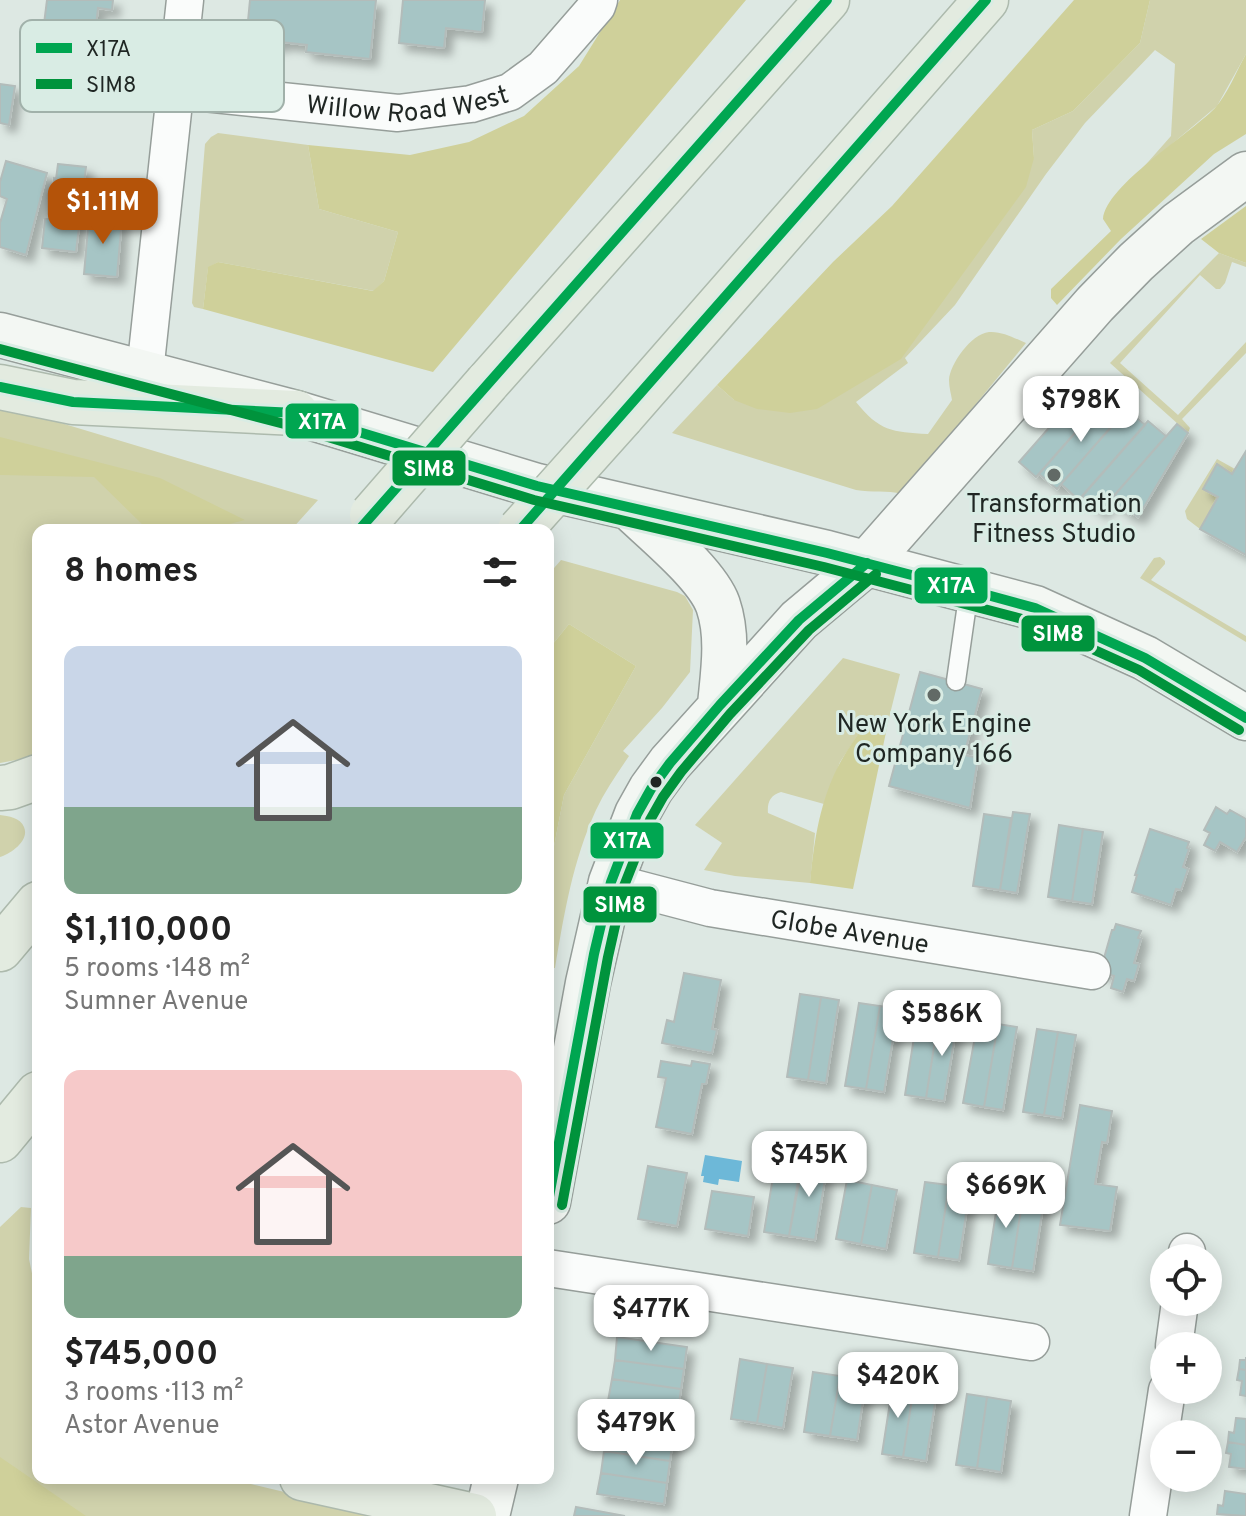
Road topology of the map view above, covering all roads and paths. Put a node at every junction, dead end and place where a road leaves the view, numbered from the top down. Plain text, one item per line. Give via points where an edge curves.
1 (185, 0) edge
2 (599, 0) edge
3 (811, 0) edge
4 (827, 0) edge
5 (986, 0) edge
6 (1004, 0) edge
7 (183, 20) edge
8 (937, 55) junction
9 (747, 91) junction
10 (284, 101) edge
11 (173, 112) edge
12 (1246, 174) edge
13 (0, 335) edge
14 (145, 372) junction
15 (0, 387) edge
16 (296, 413) junction
17 (628, 506) junction
18 (366, 522) edge
19 (525, 524) edge
20 (867, 563) junction
21 (969, 590) junction
22 (956, 681) dead end
23 (720, 705) junction
24 (1246, 718) edge
25 (32, 779) edge
26 (0, 788) edge
27 (611, 882) junction
28 (32, 911) edge
29 (0, 949) edge
30 (1092, 971) dead end
31 (32, 1101) edge
32 (0, 1140) edge
33 (554, 1169) edge
34 (554, 1269) edge
35 (1031, 1342) dead end
36 (1165, 1404) edge
37 (329, 1484) edge
38 (495, 1484) edge
39 (474, 1516) edge
40 (487, 1516) edge
41 (1148, 1516) edge

1 - 7 street
2 - 10 street, Willow Road West via 543,68 510,92 471,104 398,113
3 - 9 highway
4 - 9 highway
5 - 8 highway
6 - 8 highway
8 - 19 highway, bridge
9 - 18 highway, bridge
11 - 14 street
12 - 20 main road via 1178,224 1116,283
13 - 14 main road
14 - 16 main road
15 - 16 highway via 73,402
16 - 17 main road via 537,486
17 - 20 main road
17 - 23 main road via 706,582 716,602 724,653
20 - 21 main road
20 - 23 main road via 799,620
21 - 22 lane
21 - 24 main road via 1035,608 1145,658
23 - 27 main road via 651,789
25 - 26 highway
27 - 30 street, Globe Avenue via 710,908
27 - 33 main road
28 - 29 highway
31 - 32 highway
34 - 35 street
36 - 41 street
37 - 39 highway
38 - 40 main road

